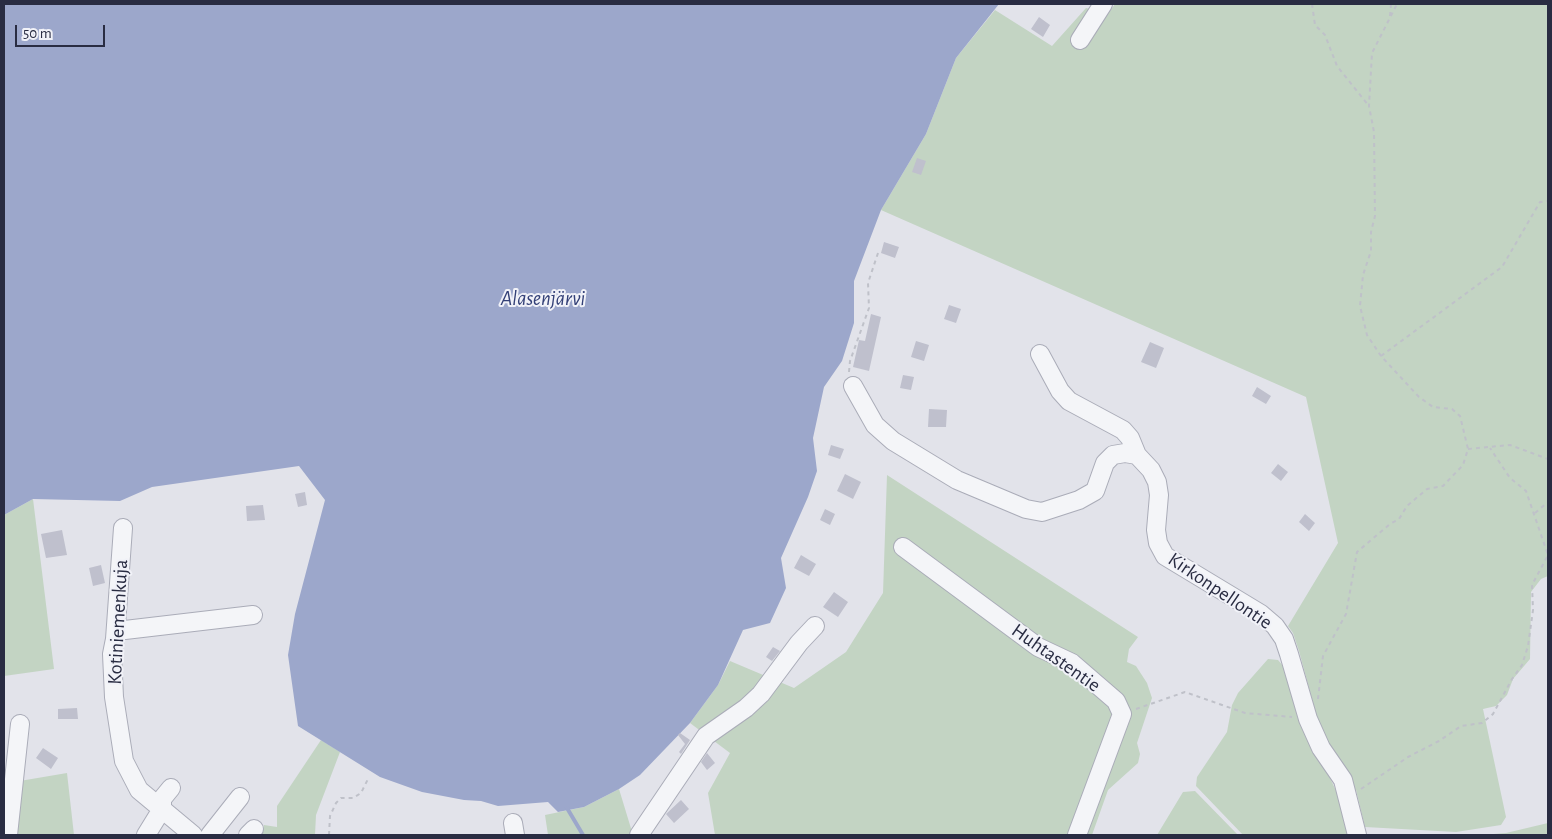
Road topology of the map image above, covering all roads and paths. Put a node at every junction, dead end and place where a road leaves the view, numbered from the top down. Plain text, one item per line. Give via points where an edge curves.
1 (1102, 4) edge
2 (1312, 4) edge
3 (1391, 4) edge
4 (1397, 4) edge
5 (1389, 20) junction
6 (1080, 40) dead end
7 (1369, 106) junction
8 (1548, 201) edge
9 (879, 250) dead end
10 (1040, 354) dead end
11 (1380, 356) junction
12 (853, 386) joint
13 (1490, 448) junction
14 (1468, 450) junction
15 (1137, 454) junction
16 (1548, 459) edge
17 (1548, 502) edge
18 (1535, 513) junction
19 (123, 528) dead end
20 (903, 548) dead end
21 (253, 615) dead end
22 (816, 626) dead end
23 (125, 630) dead end
24 (1122, 714) junction
25 (1308, 719) junction
26 (20, 724) dead end
27 (369, 777) dead end
28 (171, 788) dead end
29 (240, 797) dead end
30 (1348, 797) junction
31 (162, 809) junction
32 (8, 835) edge
33 (146, 835) edge
34 (193, 835) edge
35 (210, 835) edge
36 (329, 835) edge
37 (639, 835) edge
38 (1077, 835) edge
39 (1357, 835) edge

1 - 6 street
2 - 7 path via 1315,25 1325,35 1337,66
3 - 5 path
4 - 5 path
5 - 7 path via 1372,53
7 - 11 path via 1374,132 1375,216 1360,306 1367,335
8 - 11 path via 1540,202 1502,267
9 - 12 path via 868,283 869,308 850,361 849,374
10 - 15 street, Kirkonpellontie via 1069,401 1123,430
11 - 14 path via 1419,397 1433,407 1452,409 1460,416
12 - 15 street via 875,425 893,441 957,480 1026,509 1042,512 1078,500 1095,491 1106,463 1113,455
13 - 14 path
13 - 16 path via 1510,445
13 - 18 path via 1510,478 1526,491
14 - 25 path via 1463,465 1443,486 1427,490 1407,506 1399,519 1357,552 1346,614 1323,656 1317,703 1314,714
15 - 25 street, Kirkonpellontie via 1157,482 1156,530 1165,556 1261,614 1275,626 1284,639
17 - 18 path
18 - 30 path via 1548,554 1532,585 1533,610 1522,665 1493,714 1482,723 1461,726
19 - 31 street, Kotiniemenkuja via 112,654 114,697 124,761 139,790
20 - 24 street, Huhtastentie via 1038,646 1072,663 1116,701
21 - 23 street
22 - 37 street via 799,643 761,694 706,736
24 - 25 path via 1186,692 1245,713
24 - 38 street
25 - 30 street, Kirkonpellontie via 1321,748 1343,780
26 - 32 street
27 - 36 path via 361,793 353,798 341,798 336,803 330,816
28 - 31 street via 162,799
29 - 35 street
30 - 39 street, Kirkonpellontie
31 - 33 street
31 - 34 street, Kotiniemenkuja

